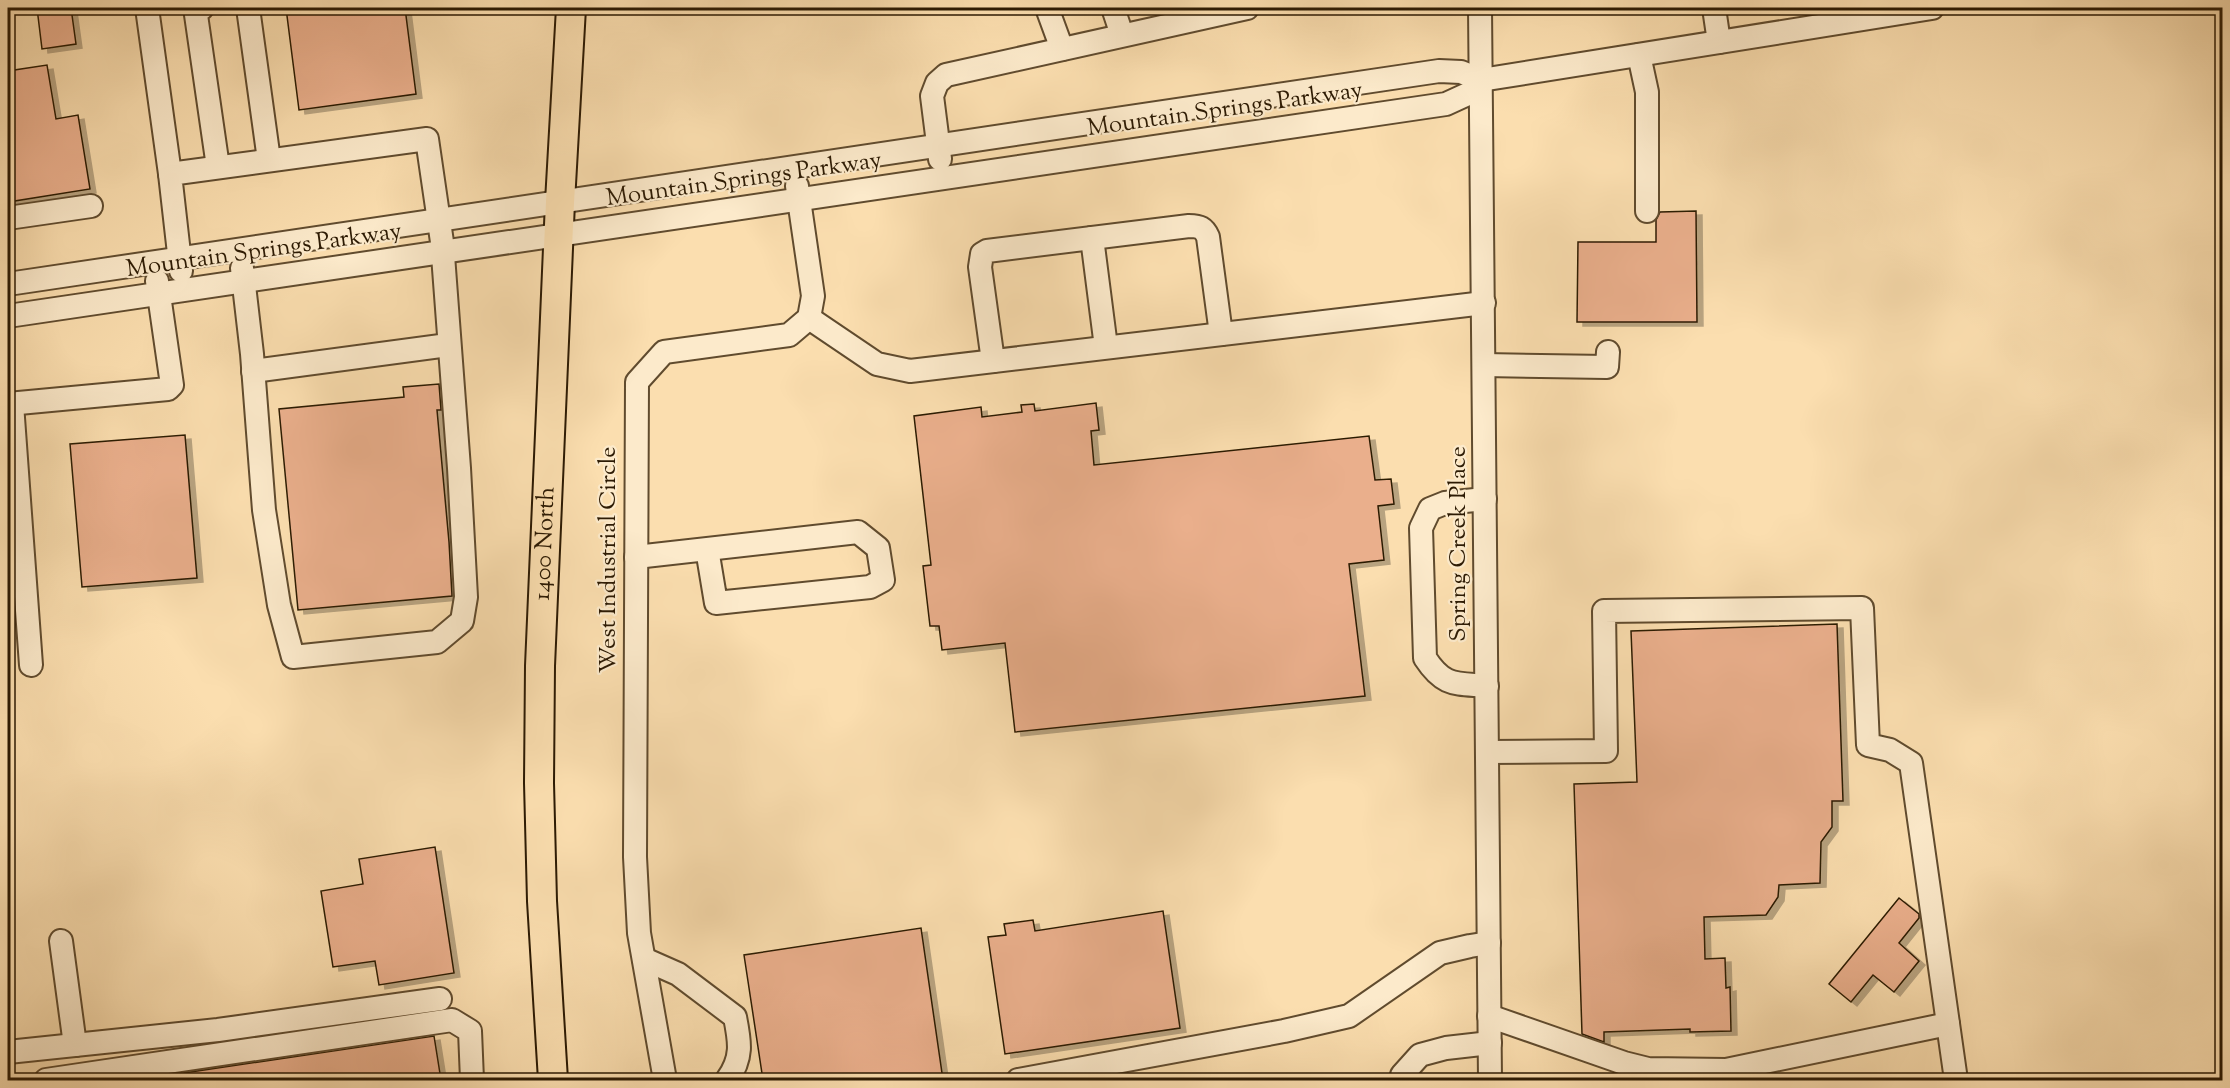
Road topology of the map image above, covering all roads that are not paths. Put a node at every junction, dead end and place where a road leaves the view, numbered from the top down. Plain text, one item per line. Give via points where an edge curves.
1 (147, 8) edge
2 (202, 8) edge
3 (248, 8) edge
4 (571, 8) edge
5 (1047, 8) edge
6 (1113, 8) edge
7 (1480, 8) edge
8 (1714, 8) edge
9 (1932, 8) edge
10 (1234, 9) edge
11 (1177, 15) edge
12 (1122, 35) junction
13 (1719, 42) junction
14 (1062, 49) junction
15 (1639, 55) junction
16 (1481, 80) junction
17 (938, 145) junction
18 (269, 160) junction
19 (218, 167) junction
20 (794, 167) junction
21 (170, 174) junction
22 (943, 178) junction
23 (799, 200) junction
24 (560, 202) junction
25 (91, 206) dead end
26 (1647, 211) dead end
27 (8, 218) edge
28 (439, 220) junction
29 (559, 235) junction
30 (1092, 238) junction
31 (240, 249) junction
32 (442, 252) junction
33 (179, 258) junction
34 (154, 262) junction
35 (244, 281) junction
36 (8, 284) edge
37 (183, 290) junction
38 (159, 294) junction
39 (1484, 303) junction
40 (8, 316) edge
41 (809, 318) junction
42 (1221, 334) junction
43 (448, 345) junction
44 (1107, 347) junction
45 (1608, 351) dead end
46 (993, 361) junction
47 (1484, 365) junction
48 (253, 371) junction
49 (10, 404) edge
50 (1485, 499) junction
51 (707, 549) junction
52 (636, 557) junction
53 (16, 563) edge
54 (31, 665) dead end
55 (1487, 686) junction
56 (1487, 752) junction
57 (61, 941) dead end
58 (1489, 944) junction
59 (644, 959) junction
60 (440, 999) dead end
61 (1489, 1016) junction
62 (1948, 1024) junction
63 (1490, 1043) junction
64 (75, 1045) junction
65 (8, 1052) edge
66 (1648, 1075) edge
67 (75, 1078) edge
68 (46, 1080) edge
69 (472, 1080) edge
70 (553, 1080) edge
71 (666, 1080) edge
72 (728, 1080) edge
73 (1017, 1080) edge
74 (1402, 1080) edge
75 (1490, 1080) edge
76 (1956, 1080) edge

1 - 21 street
2 - 19 street via 195,8
3 - 18 street
4 - 24 main road, 1400 North
5 - 14 street
6 - 12 street
7 - 16 street, Spring Creek Place
8 - 13 street
9 - 13 street, Mountain Springs Parkway
10 - 11 street
11 - 12 street
12 - 14 street
13 - 15 street, Mountain Springs Parkway
14 - 17 street via 946,75 937,82 932,96
15 - 16 street, Mountain Springs Parkway
15 - 26 street via 1647,92
16 - 17 street, Mountain Springs Parkway via 1461,72 1439,71
16 - 22 street, Mountain Springs Parkway via 1470,93 1446,104
16 - 39 street, Spring Creek Place
17 - 20 street, Mountain Springs Parkway
17 - 22 street
18 - 19 street
18 - 28 street via 427,138
19 - 21 street
20 - 23 street
20 - 24 street, Mountain Springs Parkway
21 - 33 street
22 - 23 street, Mountain Springs Parkway
23 - 29 street, Mountain Springs Parkway
23 - 41 street via 813,296
24 - 28 street, Mountain Springs Parkway
24 - 29 main road, 1400 North
25 - 27 street
28 - 31 street, Mountain Springs Parkway
28 - 32 street
29 - 32 street, Mountain Springs Parkway
29 - 70 main road, 1400 North via 540,666 539,783
30 - 42 street via 1190,226 1205,230
30 - 44 street
30 - 46 street via 982,254 980,267
31 - 33 street, Mountain Springs Parkway
31 - 35 street
32 - 35 street, Mountain Springs Parkway
32 - 43 street
33 - 34 street, Mountain Springs Parkway
33 - 37 street
34 - 36 street, Mountain Springs Parkway
34 - 38 street
35 - 37 street, Mountain Springs Parkway
35 - 48 street
37 - 38 street, Mountain Springs Parkway
38 - 40 street, Mountain Springs Parkway
38 - 49 street via 172,385 168,389
39 - 42 street
39 - 47 street, Spring Creek Place
41 - 46 street via 877,364 910,371
41 - 52 street, West Industrial Circle via 789,335 664,352 636,382
42 - 44 street
43 - 48 street
43 - 48 street via 466,597 462,621 437,642 293,657 279,605 264,510
44 - 46 street
45 - 47 street via 1607,367
47 - 50 street, Spring Creek Place
49 - 53 street
50 - 55 street, Spring Creek Place
50 - 55 street via 1445,502 1430,509 1420,528 1425,658 1435,673 1449,683
51 - 51 street via 858,532 878,548 883,580 870,587 716,603
51 - 52 street
52 - 59 street, West Industrial Circle via 635,857
53 - 54 street
55 - 56 street, Spring Creek Place
56 - 58 street, Spring Creek Place
56 - 62 street via 1606,752 1604,611 1862,608 1868,745 1890,750 1911,764
57 - 64 street
58 - 61 street, Spring Creek Place
58 - 73 street via 1440,953 1349,1016 1273,1034
59 - 71 street, West Industrial Circle
59 - 72 street via 678,974 735,1017 741,1046
60 - 64 street
61 - 63 street, Spring Creek Place
61 - 66 street
62 - 66 street via 1726,1071
62 - 76 street
63 - 74 street via 1420,1055
63 - 75 street, Spring Creek Place
64 - 65 street
67 - 68 street
67 - 69 street via 452,1020 470,1031

